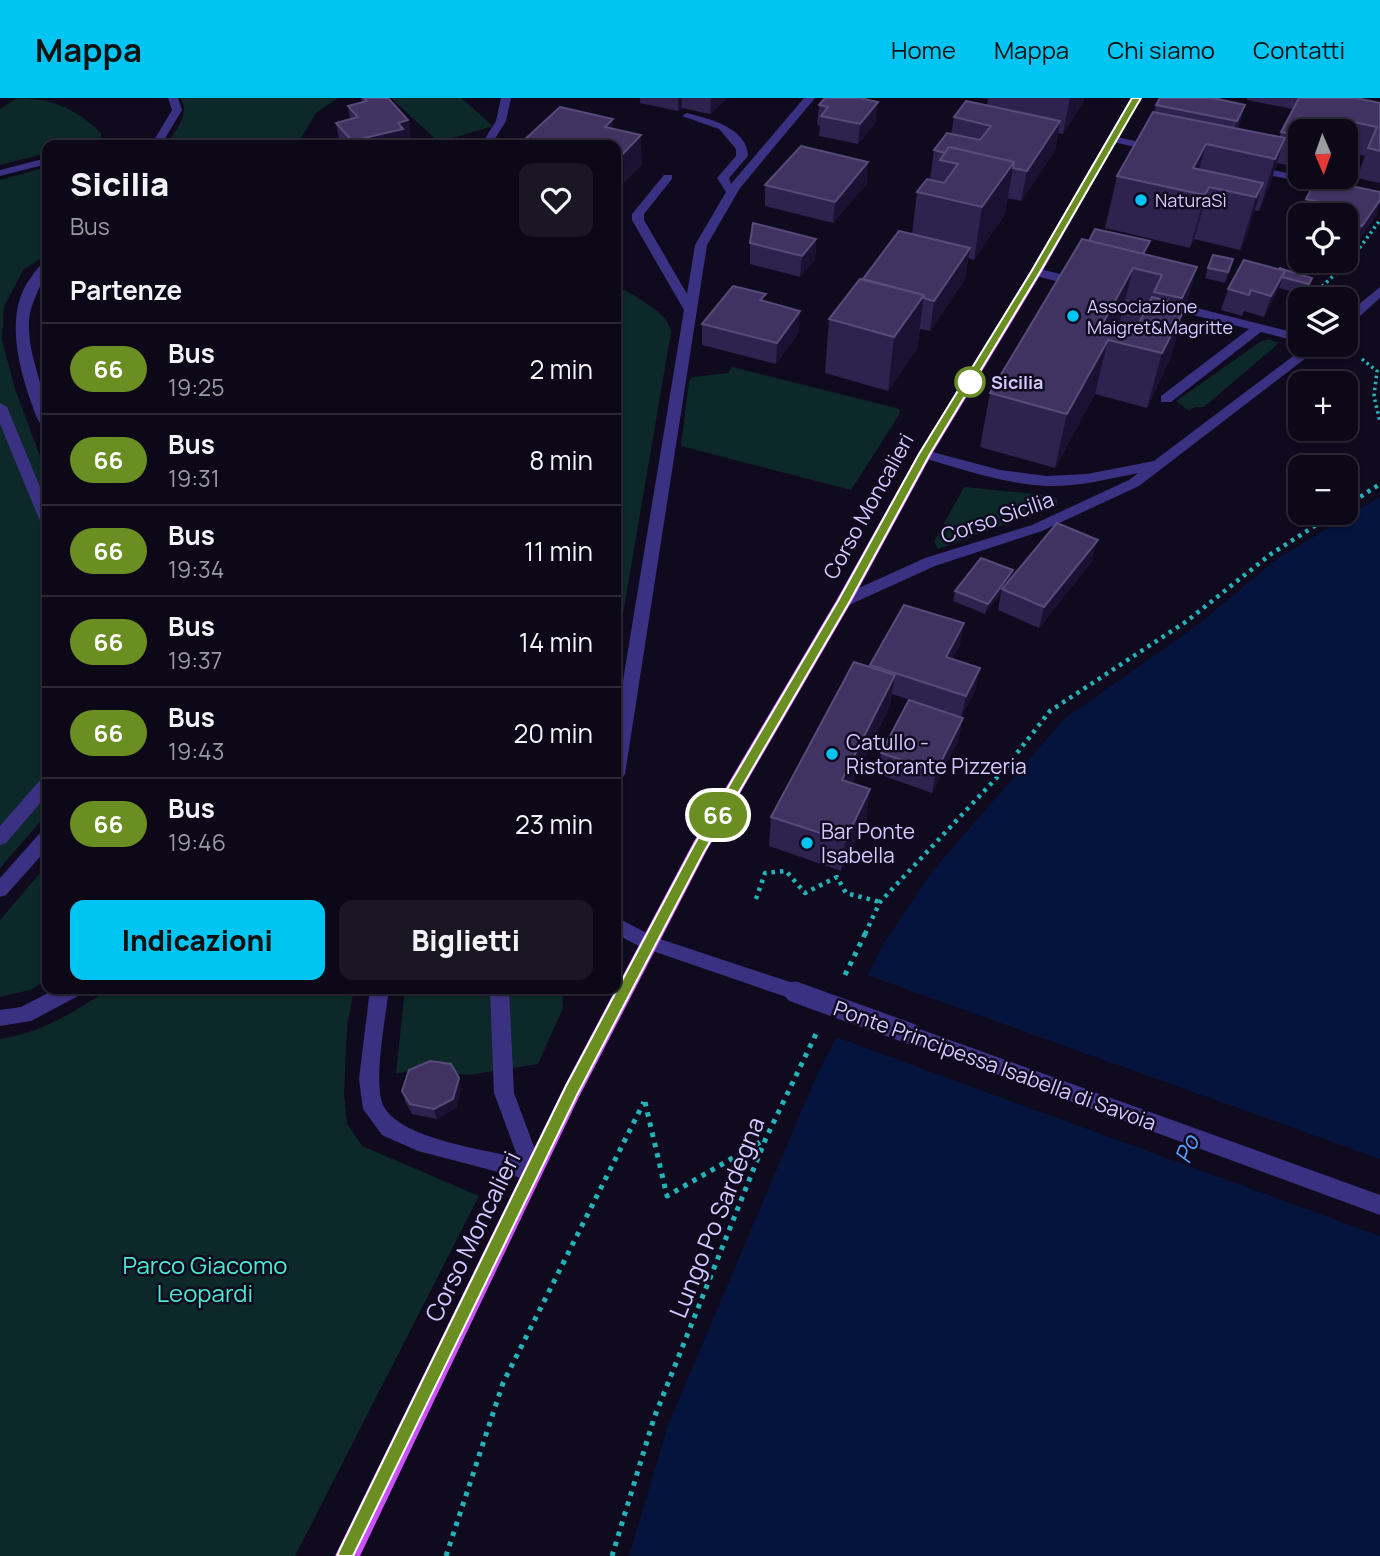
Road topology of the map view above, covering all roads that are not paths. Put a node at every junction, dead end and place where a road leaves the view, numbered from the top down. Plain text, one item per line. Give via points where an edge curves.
1 (173, 98) edge
2 (506, 98) edge
3 (810, 98) edge
4 (1136, 98) edge
5 (687, 116) dead end
6 (1113, 139) junction
7 (159, 140) edge
8 (489, 140) edge
9 (1165, 150) edge
10 (42, 162) edge
11 (1246, 167) edge
12 (0, 173) edge
13 (668, 177) dead end
14 (731, 191) junction
15 (1380, 195) edge
16 (42, 270) edge
17 (1036, 272) junction
18 (1091, 286) edge
19 (1380, 291) edge
20 (1156, 302) edge
21 (689, 308) junction
22 (1358, 310) edge
23 (1260, 327) junction
24 (1288, 335) edge
25 (1299, 357) edge
26 (1166, 399) edge
27 (0, 407) edge
28 (42, 413) edge
29 (925, 454) junction
30 (1157, 464) junction
31 (42, 509) edge
32 (844, 601) junction
33 (621, 742) edge
34 (42, 790) edge
35 (0, 838) edge
36 (42, 843) edge
37 (0, 890) edge
38 (621, 928) edge
39 (648, 942) junction
40 (66, 994) edge
41 (378, 994) edge
42 (500, 994) edge
43 (0, 1018) edge
44 (533, 1171) junction
45 (1380, 1205) edge
46 (346, 1556) edge

1 - 7 street via 177,110
2 - 8 street via 501,121
3 - 14 street
4 - 6 main road, Corso Moncalieri
5 - 14 street via 723,127 742,148 742,156 723,178
6 - 9 street
6 - 17 main road, Corso Moncalieri
10 - 12 street
11 - 15 street
13 - 21 street via 638,220
14 - 21 street via 701,245
16 - 28 street via 26,299 21,332
17 - 18 street
17 - 29 main road, Corso Moncalieri
19 - 22 street
20 - 23 street
21 - 33 street
23 - 24 street
23 - 26 street
25 - 30 street, Corso Sicilia
27 - 31 street
29 - 30 street, Corso Sicilia via 1022,479 1049,481
29 - 32 main road, Corso Moncalieri
30 - 32 street, Corso Sicilia via 1134,483 1095,503 1037,528 930,562
32 - 39 main road, Corso Moncalieri
34 - 35 street
36 - 37 street
38 - 39 street
39 - 44 main road, Corso Moncalieri
39 - 45 street, Ponte Principessa Isabella di Savoia, bridge
40 - 43 street via 24,1015
41 - 44 street via 369,1079 373,1109 389,1129 418,1142
42 - 44 street via 504,1093
44 - 46 main road, Corso Moncalieri

